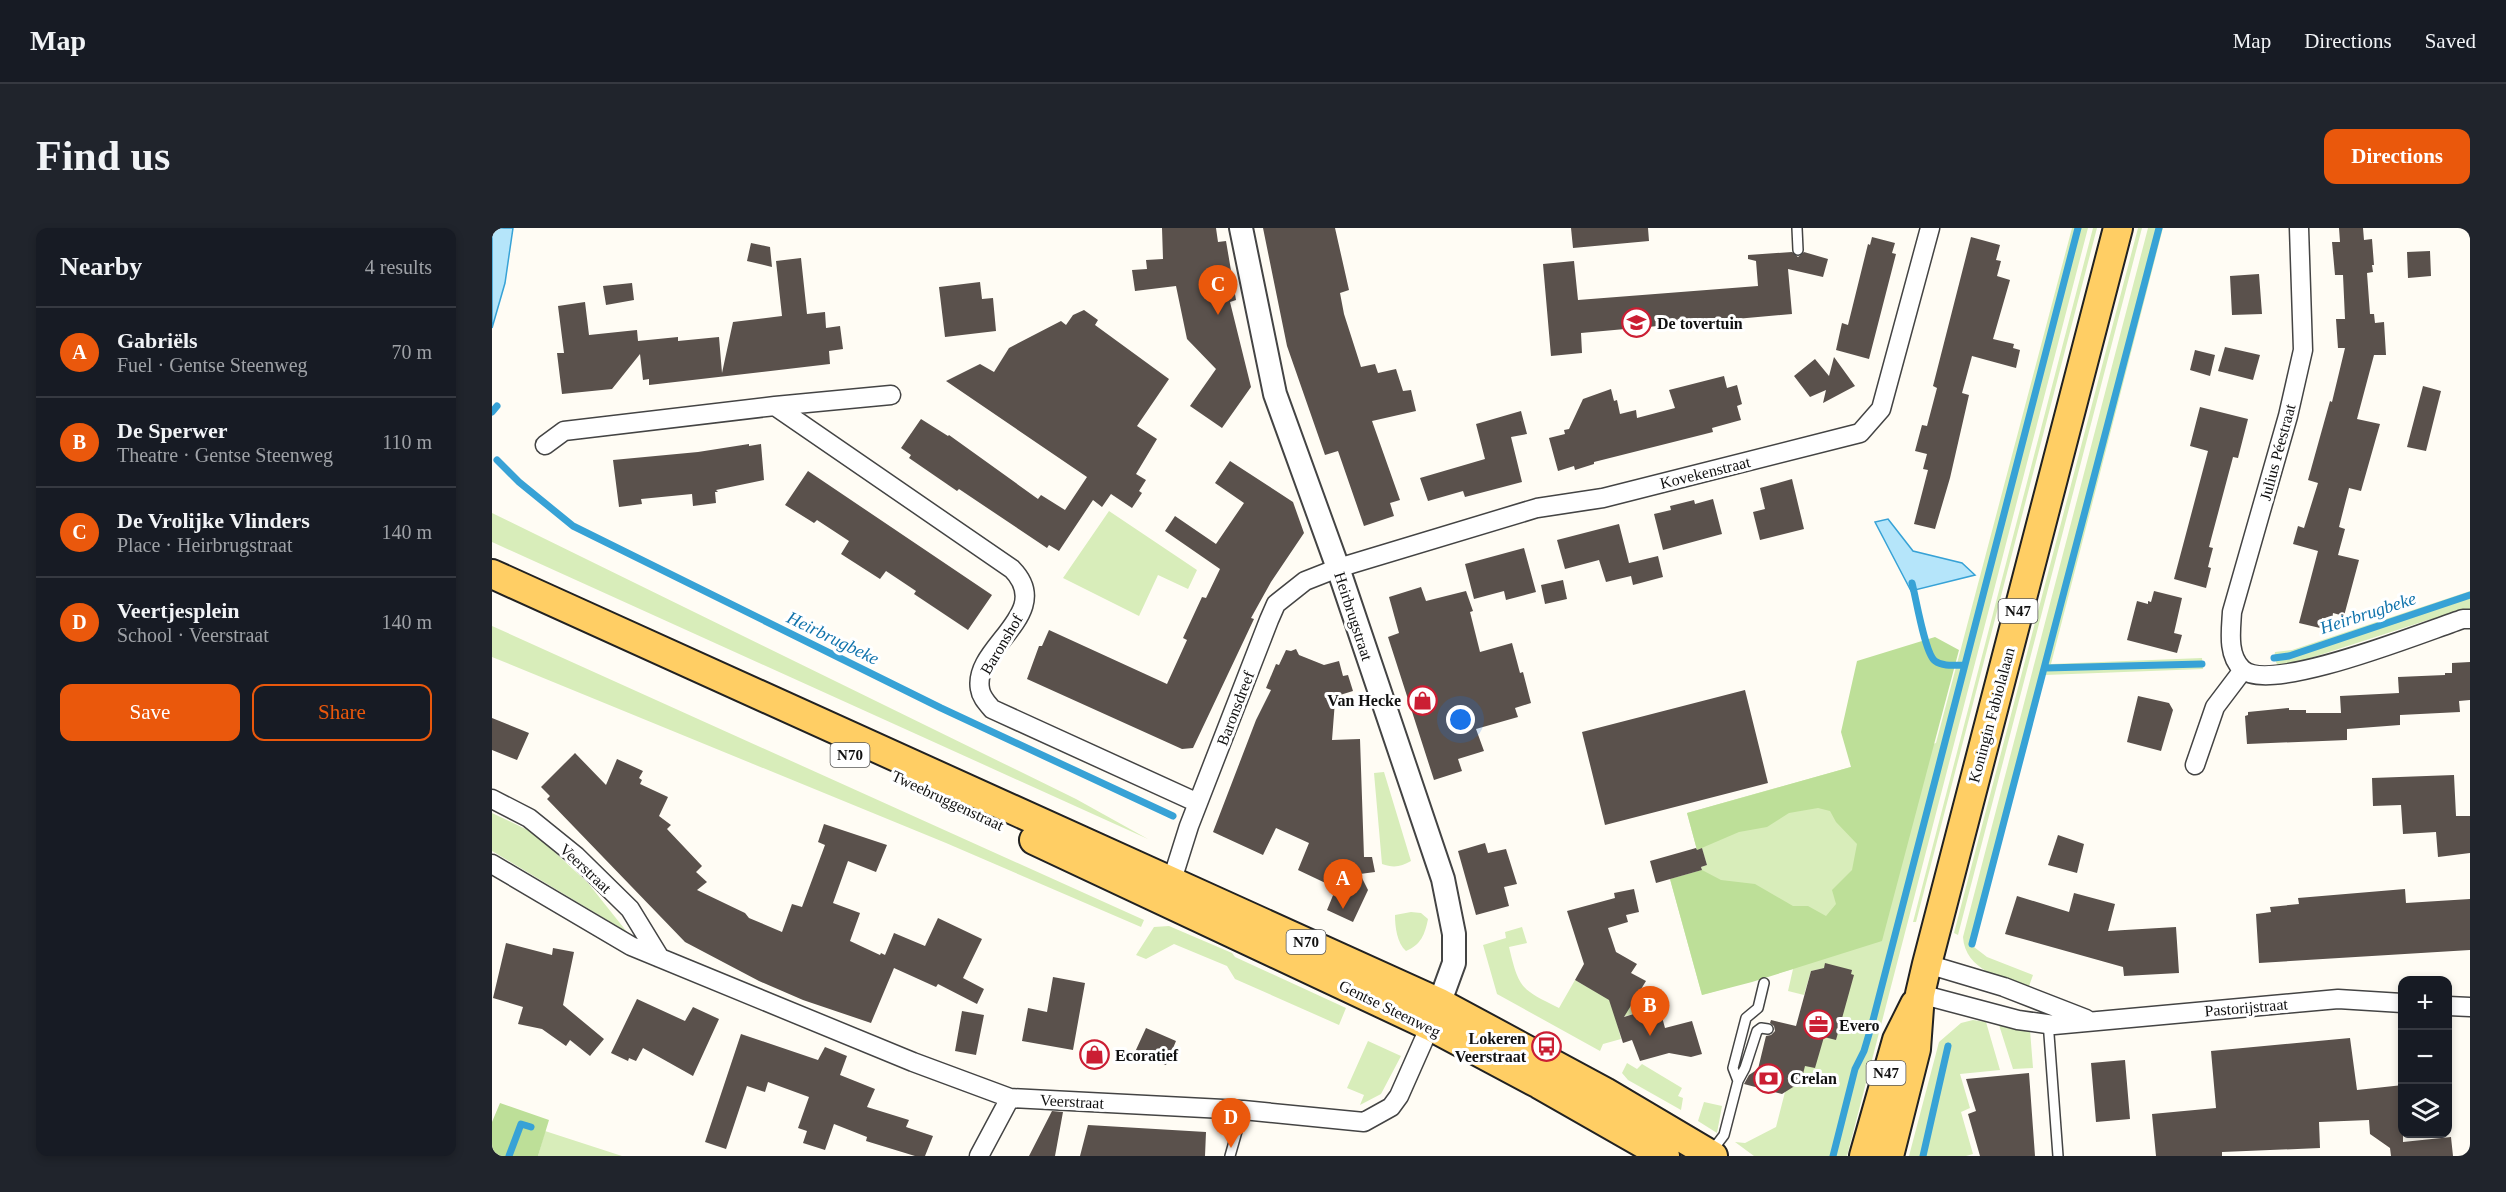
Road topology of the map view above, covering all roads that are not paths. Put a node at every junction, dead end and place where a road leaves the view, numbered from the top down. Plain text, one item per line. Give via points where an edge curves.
1 (1241, 228) edge
2 (1797, 228) edge
3 (1930, 228) edge
4 (2118, 228) edge
5 (2299, 228) edge
6 (1798, 250) dead end
7 (891, 395) dead end
8 (775, 406) junction
9 (545, 445) dead end
10 (1338, 568) junction
11 (492, 574) edge
12 (492, 592) edge
13 (2470, 619) edge
14 (2242, 670) junction
15 (2195, 765) dead end
16 (492, 798) edge
17 (1198, 803) junction
18 (492, 864) edge
19 (1172, 880) junction
20 (1206, 920) joint
21 (660, 958) junction
22 (1927, 964) junction
23 (1764, 983) dead end
24 (1920, 994) junction
25 (2398, 1003) edge
26 (2053, 1006) junction
27 (2452, 1006) edge
28 (2470, 1007) edge
29 (1435, 1015) junction
30 (2090, 1021) junction
31 (2047, 1024) junction
32 (1768, 1029) dead end
33 (1738, 1081) junction
34 (1010, 1098) junction
35 (1243, 1110) junction
36 (1711, 1155) edge
37 (979, 1156) edge
38 (1230, 1156) edge
39 (1665, 1156) edge
40 (1864, 1156) edge
41 (1889, 1156) edge
42 (2058, 1156) edge

1 - 10 street, Heirbrugstraat via 1275,394
2 - 6 lane
3 - 10 street, Kovekenstraat via 1881,409 1860,433 1603,498 1537,508
4 - 22 main road, Koningin Fabiolalaan / N47
5 - 14 street, Julius Péestraat via 2303,350 2232,612 2231,639
7 - 8 street
8 - 9 street via 564,431
8 - 17 street, Baronshof via 1018,575 1026,590 1023,606 980,673 982,695 992,709
10 - 17 street, Baronsdreef via 1305,581 1276,604
10 - 29 street, Heirbrugstraat via 1443,879 1454,934 1454,963
11 - 19 main road, Tweebruggenstraat / N70
12 - 20 main road, Tweebruggenstraat / N70
13 - 14 street via 2316,669 2279,676 2259,676
14 - 15 street via 2215,707
16 - 21 street, Veerstraat via 529,818 576,856 630,909
17 - 19 street, Baronsdreef
18 - 21 street, Veerstraat via 631,946
19 - 29 main road, Gentse Steenweg / N70
20 - 29 main road, Gentse Steenweg / N70
21 - 34 street, Veerstraat
22 - 24 main road, Koningin Fabiolalaan / N47
22 - 26 street, Pastorijstraat
23 - 33 lane via 1758,1008 1746,1018 1733,1068
24 - 31 street, Pastorijstraat
24 - 40 main road, Koningin Fabiolalaan / N47 via 1897,1040
24 - 41 main road, Koningin Fabiolalaan / N47 via 1916,1048
25 - 30 street, Pastorijstraat via 2338,999
26 - 30 street, Pastorijstraat
26 - 31 lane
27 - 28 street
29 - 35 street, Veerstraat via 1400,1096 1392,1107 1372,1119 1364,1122
29 - 36 main road, Gentse Steenweg / N70 via 1532,1052
29 - 39 main road, Gentse Steenweg / N70 via 1548,1089
30 - 31 street, Pastorijstraat
31 - 42 lane
32 - 33 lane via 1757,1030
33 - 36 lane via 1724,1135
34 - 35 street, Veerstraat
34 - 37 street
35 - 38 lane

